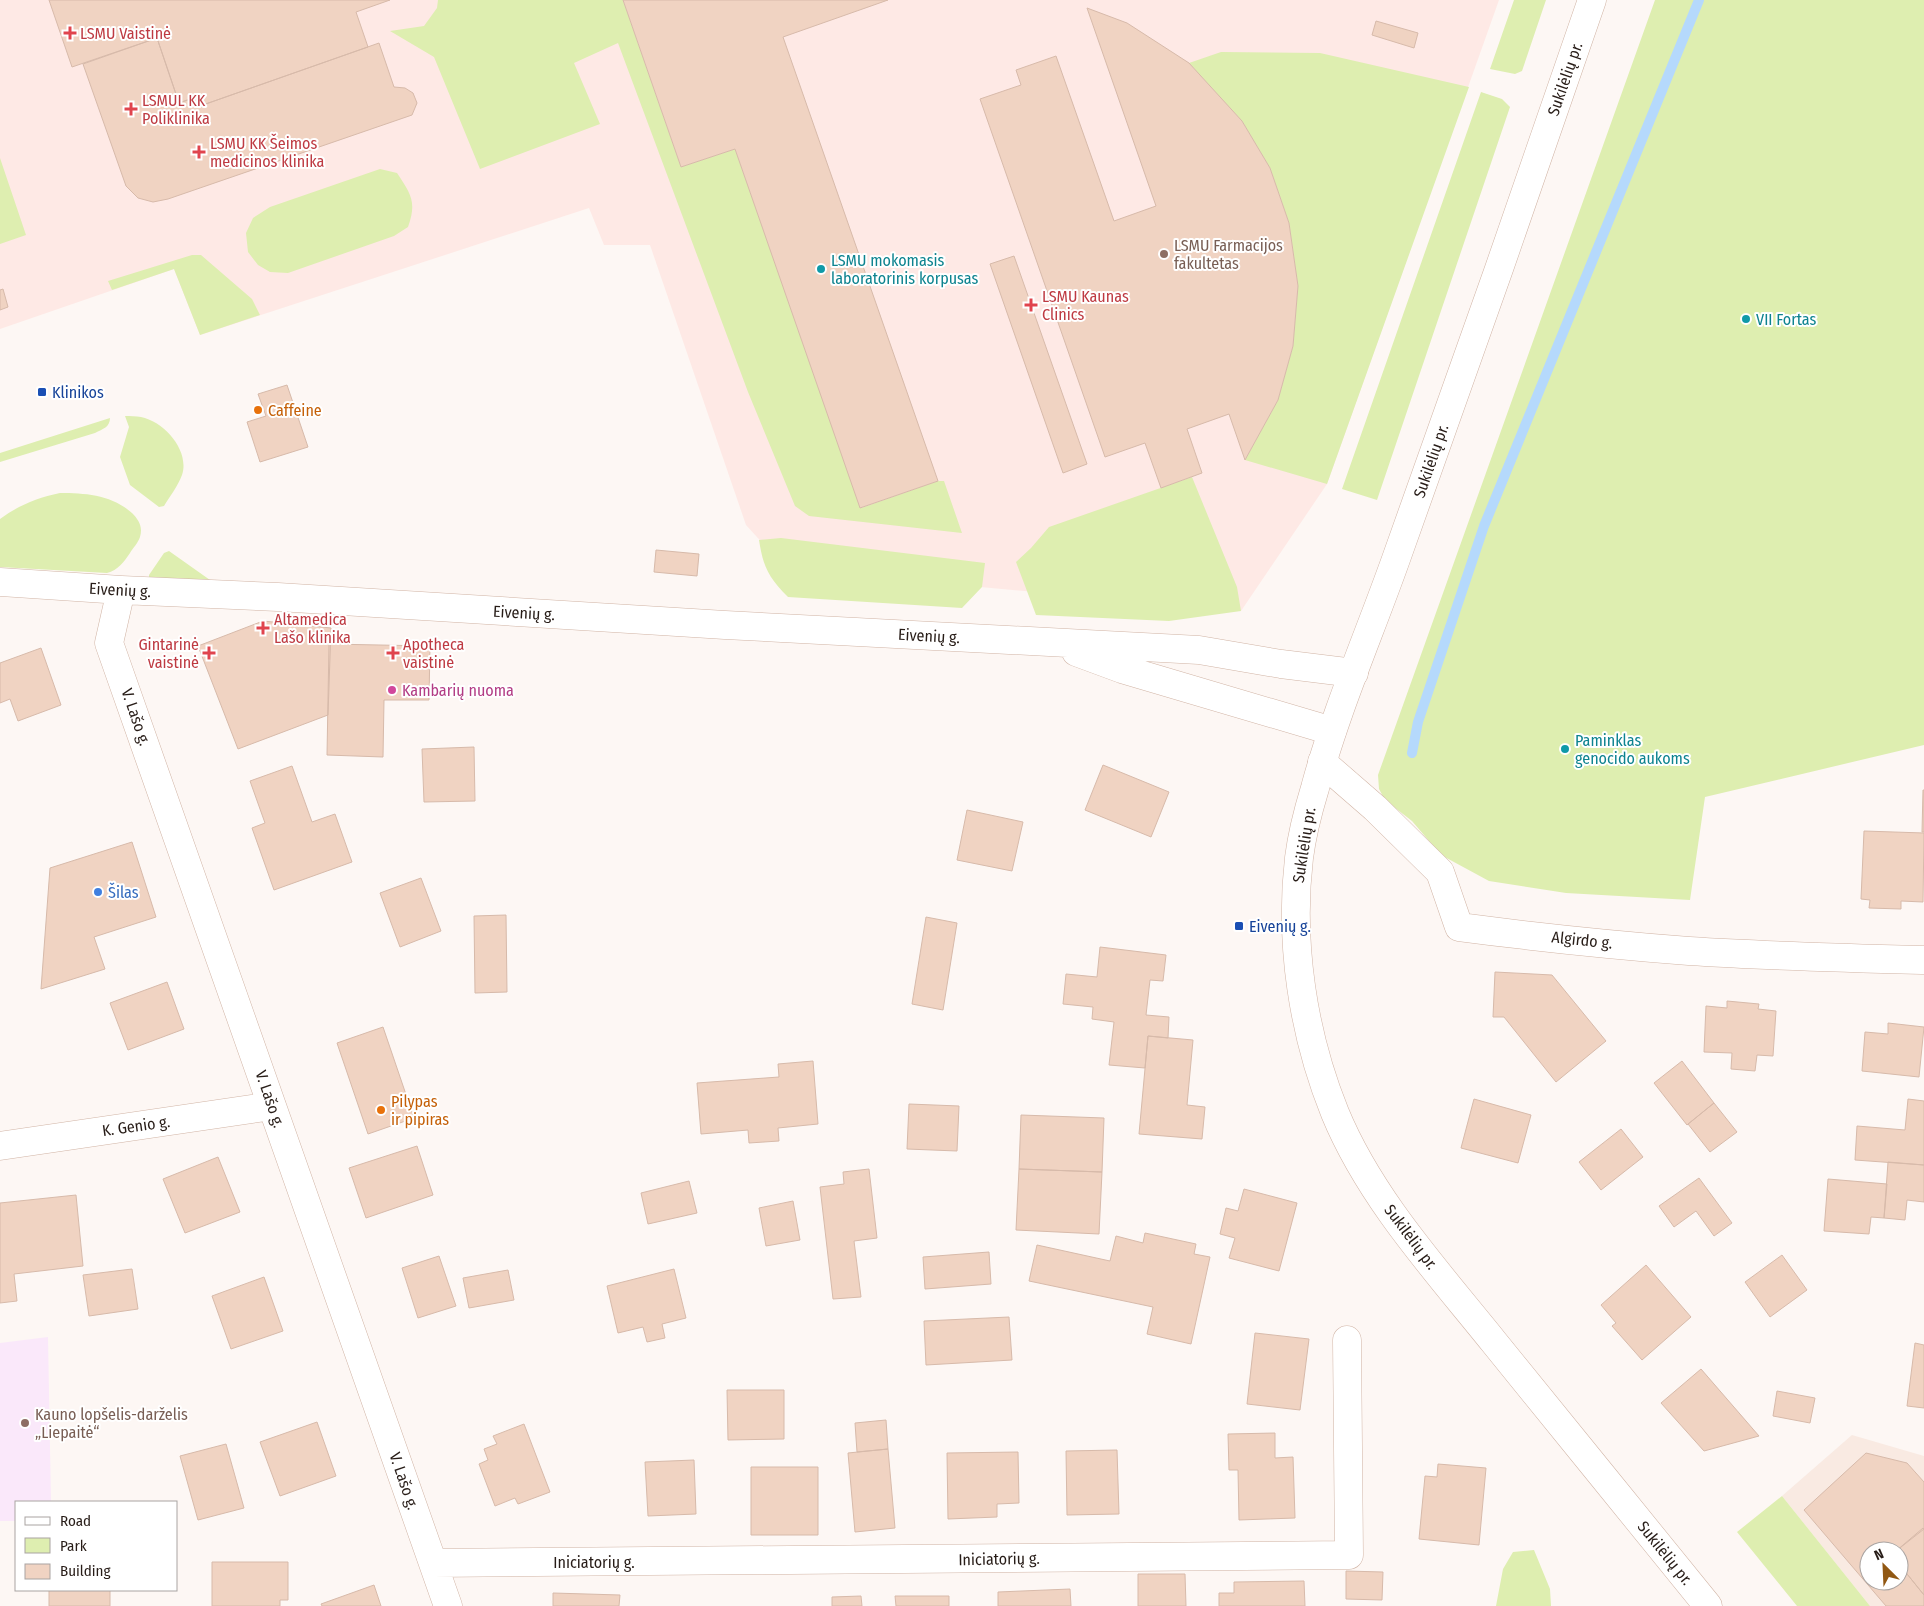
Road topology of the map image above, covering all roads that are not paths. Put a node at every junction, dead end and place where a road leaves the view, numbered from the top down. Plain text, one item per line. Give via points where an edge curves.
1 (1592, 0) edge
2 (0, 582) edge
3 (122, 590) junction
4 (1049, 642) junction
5 (1354, 673) junction
6 (1332, 731) junction
7 (1322, 762) junction
8 (1924, 960) edge
9 (272, 1106) junction
10 (0, 1146) edge
11 (1347, 1340) dead end
12 (433, 1563) junction
13 (448, 1606) edge
14 (1708, 1606) edge

1 - 5 street, Sukilėlių pr.
2 - 3 street, Eivenių g.
3 - 4 street, Eivenių g.
3 - 9 street, V. Lašo g. via 109,642
4 - 5 street, Eivenių g. via 1199,650
4 - 6 street, Eivenių g. via 1122,669
5 - 6 street, Sukilėlių pr.
6 - 7 street, Sukilėlių pr.
7 - 8 street, Algirdo g. via 1440,872 1459,927 1689,951
7 - 14 street, Sukilėlių pr. via 1299,855 1296,927 1312,1038 1337,1117 1391,1212
9 - 10 street, K. Genio g.
9 - 12 street, V. Lašo g.
11 - 12 street, Iniciatorių g. via 1349,1555
12 - 13 street, V. Lašo g.

